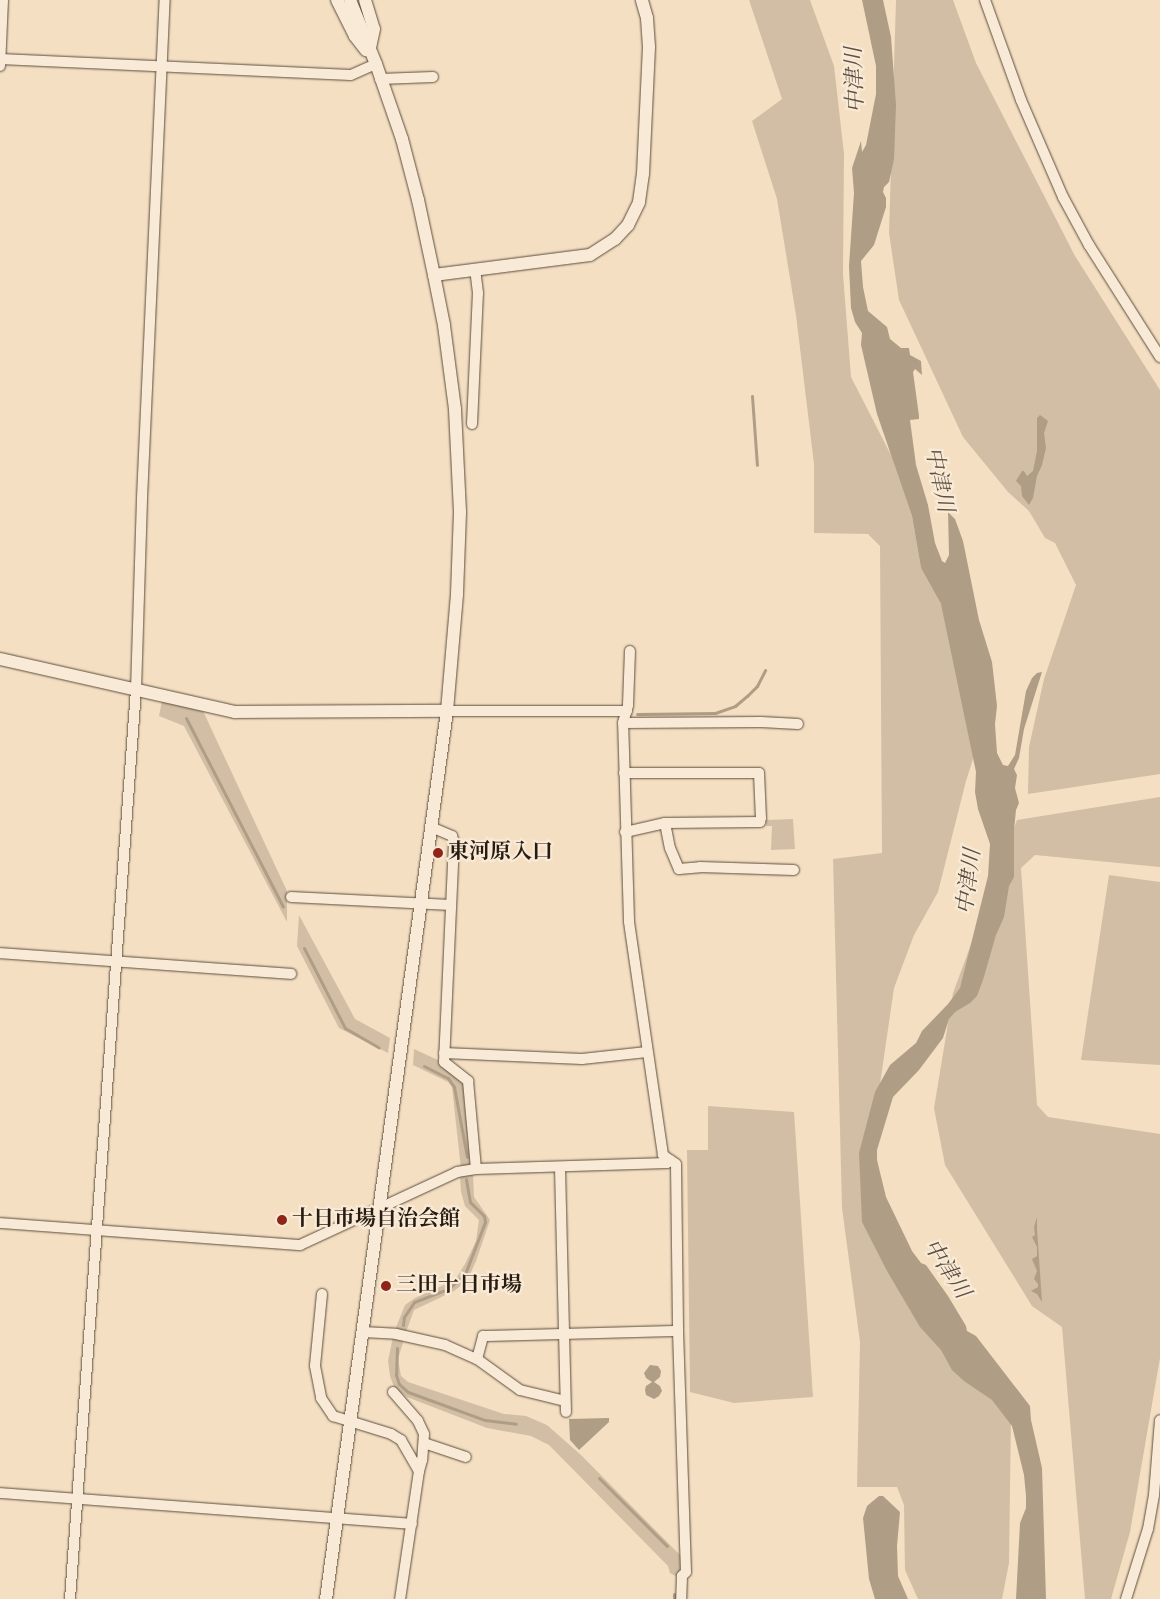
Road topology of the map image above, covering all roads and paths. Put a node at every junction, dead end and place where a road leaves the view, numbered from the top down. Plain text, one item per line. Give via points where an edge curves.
1 (3, 0) edge
2 (165, 0) edge
3 (337, 0) edge
4 (350, 0) edge
5 (365, 0) edge
6 (642, 0) edge
7 (985, 0) edge
8 (370, 48) junction
9 (0, 58) edge
10 (376, 64) junction
11 (162, 65) junction
12 (0, 66) edge
13 (433, 77) dead end
14 (380, 78) junction
15 (475, 269) junction
16 (434, 275) junction
17 (1160, 357) edge
18 (472, 424) dead end
19 (630, 651) dead end
20 (0, 659) edge
21 (136, 690) junction
22 (448, 711) junction
23 (627, 711) junction
24 (624, 723) junction
25 (798, 724) dead end
26 (624, 773) junction
27 (665, 823) junction
28 (431, 827) junction
29 (625, 832) junction
30 (794, 870) dead end
31 (291, 897) dead end
32 (420, 904) junction
33 (451, 905) junction
34 (0, 953) edge
35 (115, 962) junction
36 (291, 974) dead end
37 (647, 1052) junction
38 (444, 1053) junction
39 (670, 1160) junction
40 (560, 1168) junction
41 (476, 1169) junction
42 (380, 1206) junction
43 (0, 1223) edge
44 (96, 1230) junction
45 (322, 1294) dead end
46 (678, 1331) junction
47 (363, 1332) junction
48 (565, 1335) junction
49 (477, 1359) junction
50 (393, 1392) dead end
51 (566, 1401) junction
52 (566, 1412) dead end
53 (1160, 1420) edge
54 (351, 1423) junction
55 (424, 1443) junction
56 (466, 1457) dead end
57 (418, 1471) junction
58 (0, 1493) edge
59 (78, 1498) junction
60 (338, 1518) junction
61 (412, 1524) junction
62 (70, 1599) edge
63 (326, 1599) edge
64 (400, 1599) edge
65 (681, 1599) edge
66 (1126, 1599) edge

1 - 9 street
2 - 11 street
3 - 10 street via 355,36
4 - 8 street
5 - 8 street via 374,29
6 - 15 street via 649,47 643,174 639,202 628,226 590,255
7 - 17 street via 1021,100 1063,197
8 - 10 street
9 - 11 street
9 - 12 street
10 - 11 street via 351,75
10 - 14 street
11 - 21 street
13 - 14 street
14 - 16 street via 402,139
15 - 16 street
15 - 18 street via 478,292
16 - 22 street via 455,409 460,492 457,594
19 - 23 street
20 - 21 street
21 - 22 street via 250,713
21 - 35 street
22 - 23 street
22 - 28 street
23 - 24 street
24 - 25 street
24 - 26 street
26 - 27 street via 759,773 760,822
26 - 29 street
27 - 29 street
27 - 30 street via 679,869 775,866
28 - 32 street
28 - 33 street via 452,836 454,842
29 - 37 street via 629,921
31 - 32 street
32 - 33 street
32 - 42 street
33 - 38 street
34 - 35 street
35 - 36 street
35 - 44 street
37 - 38 street via 582,1059
37 - 39 street via 664,1155
38 - 41 street via 444,1062 468,1081
39 - 40 street via 667,1163
39 - 46 street via 676,1164
40 - 41 street
40 - 48 street
41 - 42 street via 457,1172
42 - 44 street via 300,1245
42 - 47 street
43 - 44 street
44 - 59 street
45 - 54 street via 315,1366 321,1398 333,1416
46 - 48 street
46 - 65 street via 686,1572 682,1576
47 - 49 street via 396,1334 444,1345
47 - 54 street
48 - 49 street via 483,1336
48 - 51 street
49 - 51 street via 520,1390
50 - 55 street via 418,1421
51 - 52 street
53 - 66 street via 1148,1529
54 - 57 street via 401,1440
54 - 60 street
55 - 56 street
55 - 57 street
57 - 61 street
58 - 59 street
59 - 60 street
59 - 62 street
60 - 61 street
60 - 63 street
61 - 64 street

